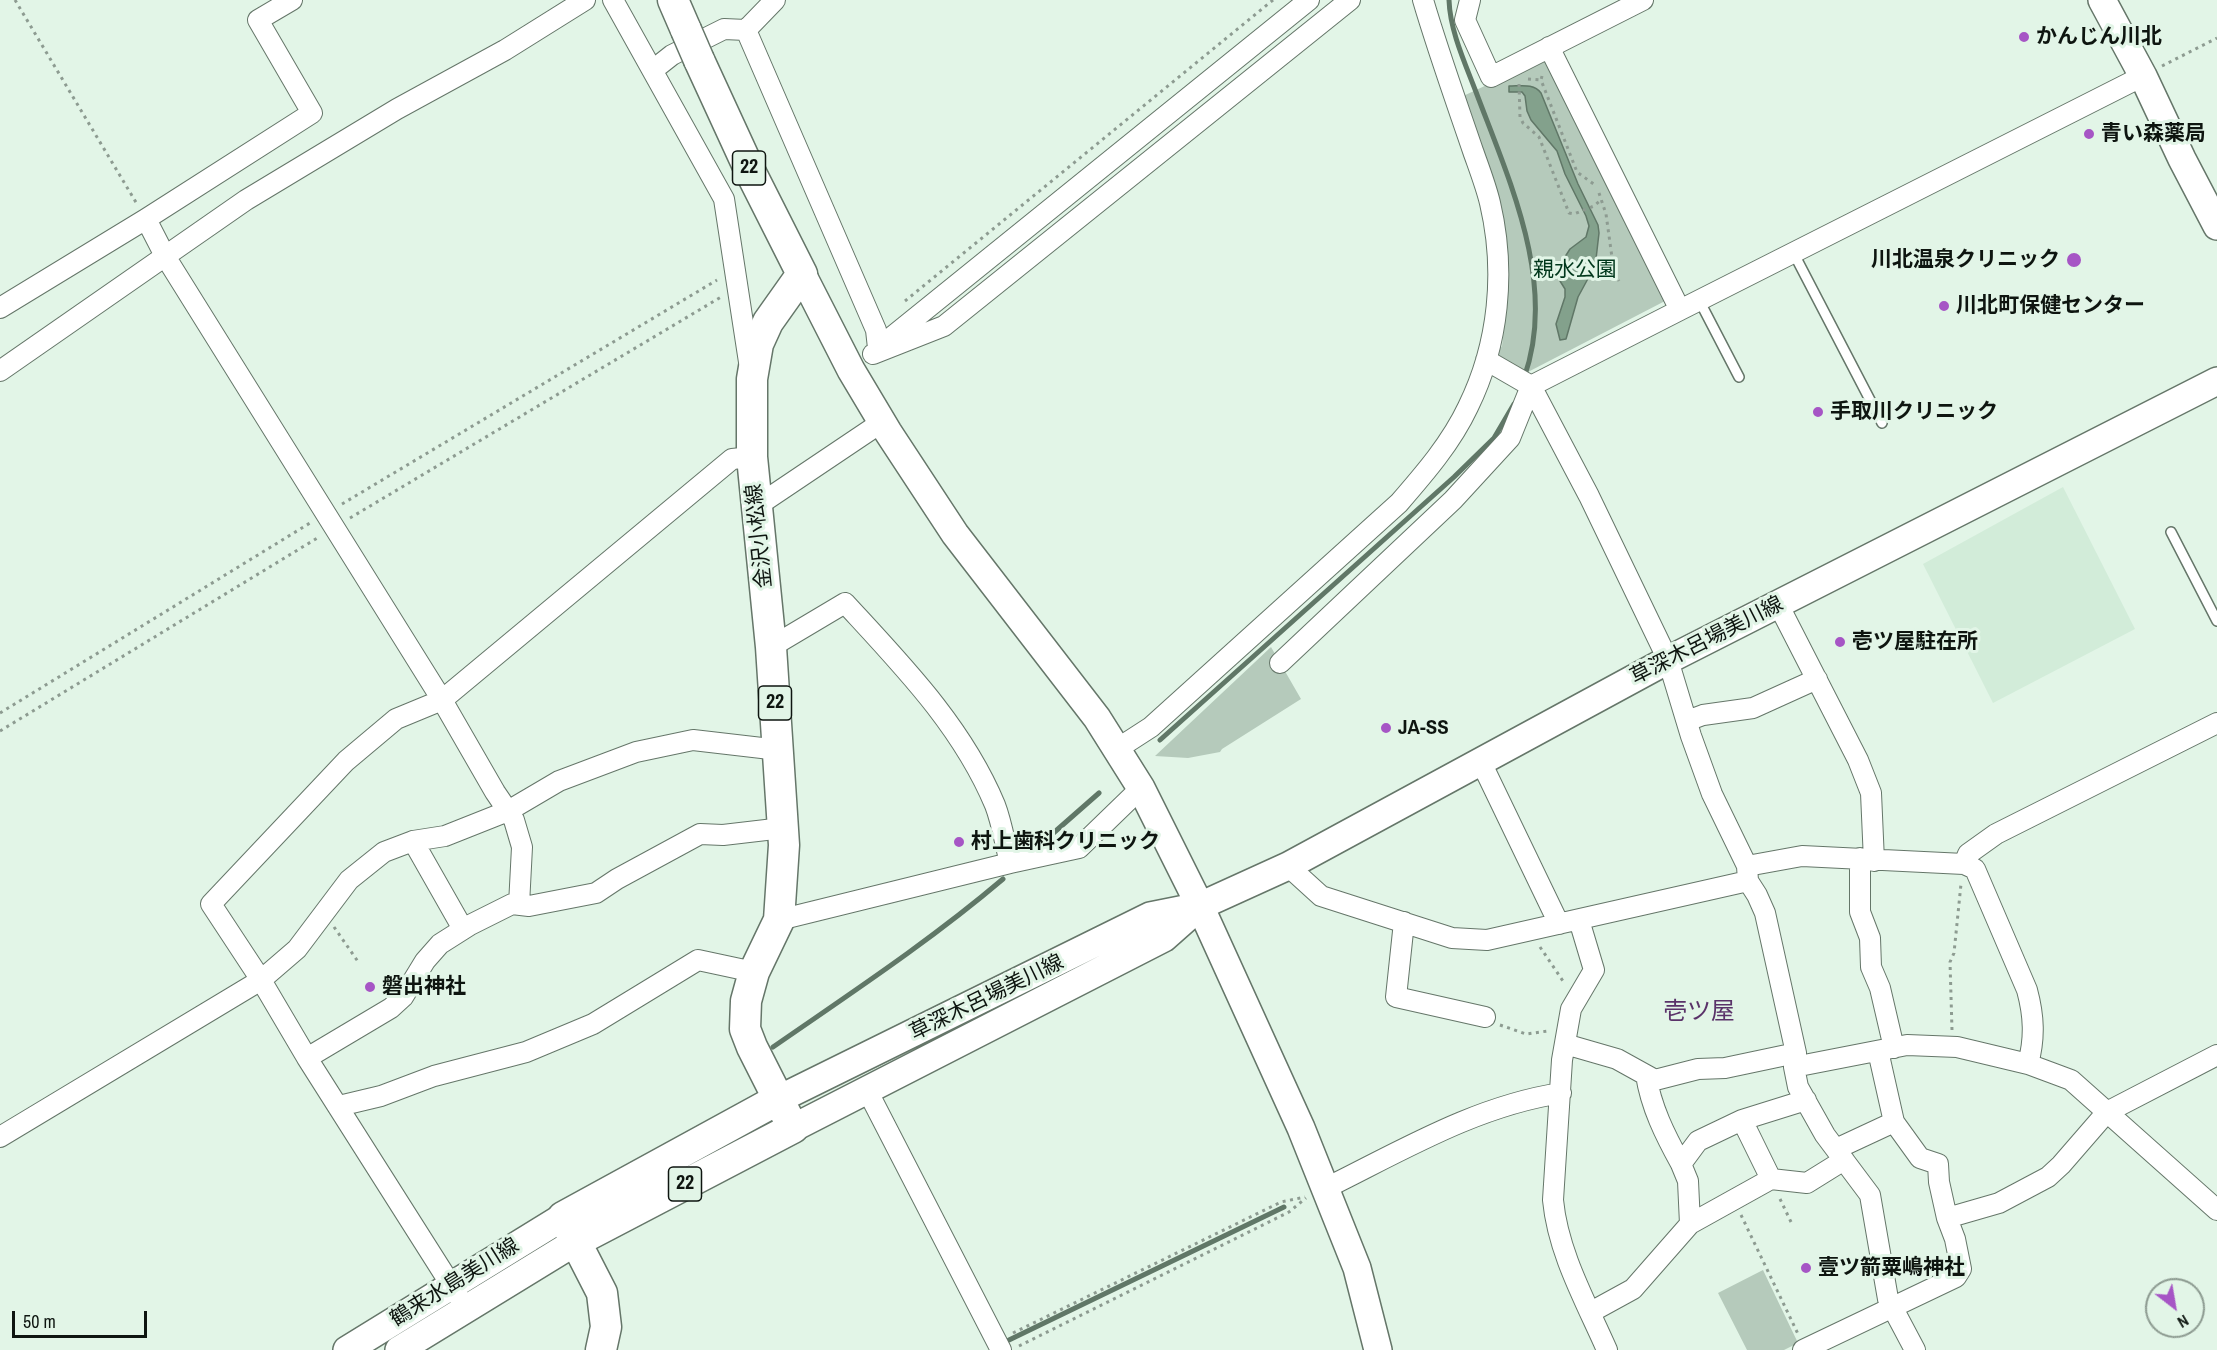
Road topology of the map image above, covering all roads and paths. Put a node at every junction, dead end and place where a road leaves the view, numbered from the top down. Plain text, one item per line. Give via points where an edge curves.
1 (15, 0) edge
2 (292, 0) edge
3 (585, 0) edge
4 (613, 0) edge
5 (775, 0) edge
6 (1309, 0) edge
7 (1350, 0) edge
8 (1423, 0) edge
9 (1470, 0) edge
10 (1643, 0) edge
11 (2102, 0) edge
12 (677, 9) edge
13 (746, 30) junction
14 (2217, 38) edge
15 (1549, 47) junction
16 (653, 70) junction
17 (1519, 76) dead end
18 (2143, 76) junction
19 (1601, 200) junction
20 (146, 219) junction
21 (2217, 226) edge
22 (1793, 251) junction
23 (165, 256) junction
24 (802, 274) junction
25 (736, 278) junction
26 (1619, 281) dead end
27 (1699, 300) junction
28 (0, 308) edge
29 (1680, 310) junction
30 (875, 351) junction
31 (1486, 360) junction
32 (851, 370) junction
33 (0, 371) edge
34 (1738, 377) dead end
35 (752, 379) junction
36 (2217, 381) edge
37 (1531, 386) junction
38 (882, 422) junction
39 (1882, 423) dead end
40 (752, 457) junction
41 (757, 506) junction
42 (330, 521) junction
43 (2171, 532) dead end
44 (1778, 604) junction
45 (2217, 621) edge
46 (771, 647) junction
47 (1668, 660) junction
48 (1280, 663) dead end
49 (1817, 679) junction
50 (442, 700) junction
51 (0, 714) edge
52 (1687, 722) junction
53 (2217, 723) edge
54 (0, 730) edge
55 (1117, 749) junction
56 (779, 750) junction
57 (1481, 762) junction
58 (1141, 788) junction
59 (508, 811) junction
60 (783, 828) junction
61 (413, 841) junction
62 (1867, 859) junction
63 (1010, 863) junction
64 (1964, 864) junction
65 (1288, 866) junction
66 (1747, 873) junction
67 (519, 905) junction
68 (1200, 906) junction
69 (325, 913) junction
70 (779, 920) junction
71 (1579, 920) junction
72 (1404, 922) junction
73 (1559, 924) junction
74 (463, 929) junction
75 (1529, 931) junction
76 (359, 963) dead end
77 (754, 972) junction
78 (261, 980) junction
79 (1577, 1000) junction
80 (1485, 1017) joint
81 (1567, 1037) junction
82 (1952, 1046) junction
83 (1886, 1050) junction
84 (2217, 1055) edge
85 (306, 1058) junction
86 (1795, 1060) junction
87 (2028, 1064) junction
88 (1646, 1075) junction
89 (867, 1090) junction
90 (1561, 1093) junction
91 (777, 1100) junction
92 (1806, 1100) junction
93 (339, 1106) junction
94 (2107, 1112) junction
95 (1742, 1120) junction
96 (1894, 1122) junction
97 (793, 1128) junction
98 (0, 1137) edge
99 (1840, 1155) junction
100 (1681, 1164) junction
101 (1771, 1179) junction
102 (1326, 1188) junction
103 (1733, 1200) junction
104 (2217, 1210) edge
105 (1947, 1218) junction
106 (1690, 1224) junction
107 (1792, 1224) dead end
108 (570, 1229) junction
109 (452, 1285) junction
110 (1892, 1308) junction
111 (466, 1309) junction
112 (1591, 1312) junction
113 (1003, 1347) edge
114 (1804, 1349) edge
115 (347, 1350) edge
116 (399, 1350) edge
117 (601, 1350) edge
118 (1378, 1350) edge
119 (1607, 1350) edge
120 (1915, 1350) edge

1 - 20 path
2 - 20 street via 258,21 312,113
3 - 23 street via 505,50 320,154
4 - 16 street
5 - 13 street
6 - 30 street
7 - 30 street via 944,326
8 - 31 street via 1490,204 1498,295 1494,335
9 - 15 street via 1465,20 1491,77
10 - 15 street
11 - 18 main road
12 - 24 main road, 22, bridge via 751,173
13 - 16 street via 724,29 672,55
13 - 30 street via 876,330
14 - 18 path
15 - 19 path via 1541,80 1577,172 1594,183
15 - 29 street
16 - 25 street via 724,199
17 - 19 path via 1520,117 1539,137 1569,213
18 - 21 main road
18 - 22 street
19 - 26 path
20 - 23 street
20 - 28 street
22 - 27 street
22 - 39 lane
23 - 33 street
23 - 42 street
24 - 32 main road
24 - 35 main road, 金沢小松線 / 22 via 768,322 758,344
25 - 35 street
25 - 42 path
25 - 42 path
27 - 29 street
27 - 34 lane
29 - 37 street
30 - 32 street
31 - 37 street
31 - 55 street via 1468,407 1446,445 1399,503 1151,727
32 - 38 main road
35 - 40 main road, 金沢小松線 / 22
36 - 44 main road, 草深木呂場美川線
37 - 47 street
37 - 48 street via 1510,438 1453,500
38 - 41 street
38 - 55 main road via 955,534
40 - 41 main road, 金沢小松線 / 22
40 - 50 street via 732,459
41 - 46 main road, 金沢小松線 / 22
42 - 50 street
42 - 51 path
42 - 54 path
43 - 45 lane
44 - 47 main road, 草深木呂場美川線
44 - 49 street
46 - 56 main road, 金沢小松線 / 22
46 - 63 street via 845,603 920,686 963,742 996,806
47 - 52 street
47 - 57 main road, 草深木呂場美川線
49 - 52 street via 1753,708 1703,715
49 - 62 street via 1871,793
50 - 59 street
50 - 78 street via 396,719 346,761 211,904
52 - 66 street via 1712,794
53 - 64 street via 1996,834 1968,854
55 - 58 main road
56 - 59 street via 693,740 636,752 559,780
56 - 60 main road, 金沢小松線 / 22
57 - 65 main road, 草深木呂場美川線
57 - 73 street
58 - 63 street via 1079,848
58 - 68 main road
59 - 61 street via 445,836
59 - 67 street via 522,848
60 - 67 street via 700,834 596,893
60 - 70 main road, 金沢小松線 / 22
61 - 69 street via 384,852 349,880
61 - 74 street
62 - 64 street
62 - 66 street via 1802,856
62 - 83 street via 1860,912 1870,938 1871,966 1880,988
63 - 70 street
64 - 82 path via 1950,962
64 - 87 street via 1975,869 1981,880 2027,990 2034,1033
65 - 68 main road, 草深木呂場美川線
65 - 72 street via 1321,896
66 - 71 street
66 - 86 street via 1765,913
67 - 74 street via 512,904
68 - 89 main road, 草深木呂場美川線 via 1164,938
68 - 91 main road, 草深木呂場美川線 via 1150,916
68 - 102 main road
69 - 76 path
69 - 78 street via 297,949
70 - 77 main road, 金沢小松線 / 22
71 - 73 street
71 - 79 street via 1594,970
72 - 75 street via 1452,938 1487,940
72 - 80 street via 1396,997
73 - 75 street
74 - 85 street via 440,944 391,1008
75 - 79 path
77 - 91 main road, 金沢小松線 / 22 via 746,1001 745,1029
77 - 93 street via 698,960 593,1024 526,1052
78 - 85 street
78 - 98 street
79 - 81 street via 1571,1009
80 - 81 path via 1526,1034
81 - 88 street
81 - 90 street
82 - 83 street via 1907,1045
82 - 87 street
83 - 86 street
83 - 96 street
84 - 94 street
85 - 93 street
86 - 88 street via 1698,1069 1655,1080
86 - 92 street via 1798,1087
87 - 94 street via 2071,1080
88 - 100 street via 1664,1134
89 - 97 main road, 草深木呂場美川線
89 - 113 street
90 - 102 street via 1477,1114
90 - 112 street via 1555,1221
91 - 97 main road, 金沢小松線 / 22
91 - 108 main road, 22
92 - 95 street
92 - 99 street
93 - 109 street
94 - 104 street
94 - 105 street via 2048,1177 1999,1203
95 - 100 street via 1698,1141
95 - 101 street
96 - 99 street
96 - 105 street via 1920,1158 1938,1164
97 - 108 main road, 22
99 - 101 street via 1807,1184
99 - 110 street via 1869,1195 1882,1275
100 - 106 street via 1688,1181
101 - 103 street
101 - 107 path
102 - 118 main road via 1357,1268
103 - 106 street
103 - 114 path
105 - 110 street via 1961,1269 1956,1277
106 - 112 street via 1633,1288
108 - 109 main road, 鶴来水島美川線
108 - 111 main road, 鶴来水島美川線
108 - 117 main road via 602,1293 606,1327
109 - 111 street
109 - 115 main road, 鶴来水島美川線
110 - 114 street
110 - 120 street
111 - 116 main road, 鶴来水島美川線
112 - 119 street
113 - 113 path via 1289,1212 1307,1197 1281,1202

